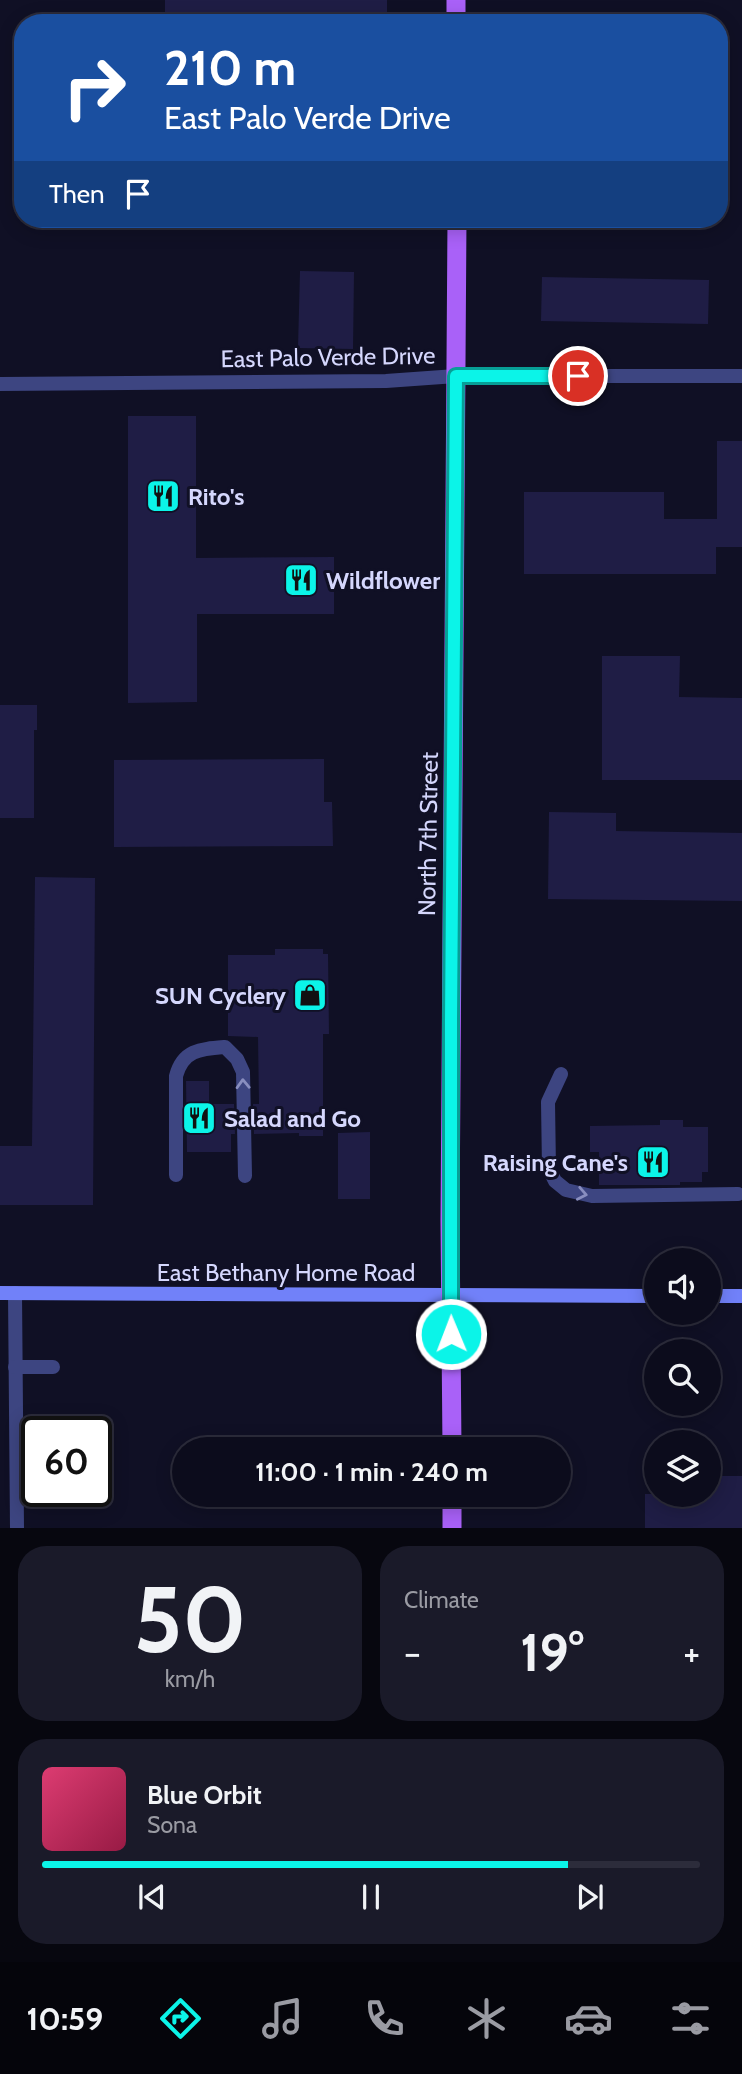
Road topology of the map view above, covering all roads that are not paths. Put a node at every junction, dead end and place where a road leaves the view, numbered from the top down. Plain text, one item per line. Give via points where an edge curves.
1 (457, 228) edge
2 (456, 376) junction
3 (742, 376) edge
4 (0, 384) edge
5 (561, 1074) dead end
6 (176, 1175) dead end
7 (245, 1177) dead end
8 (738, 1194) dead end
9 (7, 1293) edge
10 (450, 1295) junction
11 (644, 1296) edge
12 (721, 1296) edge
13 (742, 1296) edge
14 (15, 1367) junction
15 (53, 1367) dead end
16 (452, 1437) edge
17 (452, 1507) edge
18 (17, 1528) edge
19 (452, 1528) edge

1 - 2 main road, North 7th Street
2 - 3 street, East Palo Verde Drive
2 - 4 street, East Palo Verde Drive via 386,381
2 - 10 main road, North 7th Street
5 -> 8 street via 548,1102 549,1168 566,1190 592,1196
7 -> 6 street via 243,1072 225,1047 192,1053 180,1063 176,1076
9 - 10 main road, East Bethany Home Road
9 - 14 street
10 - 11 main road, East Bethany Home Road
10 - 16 main road, North 7th Street
12 - 13 main road
14 - 15 street
14 - 18 street
17 - 19 main road

